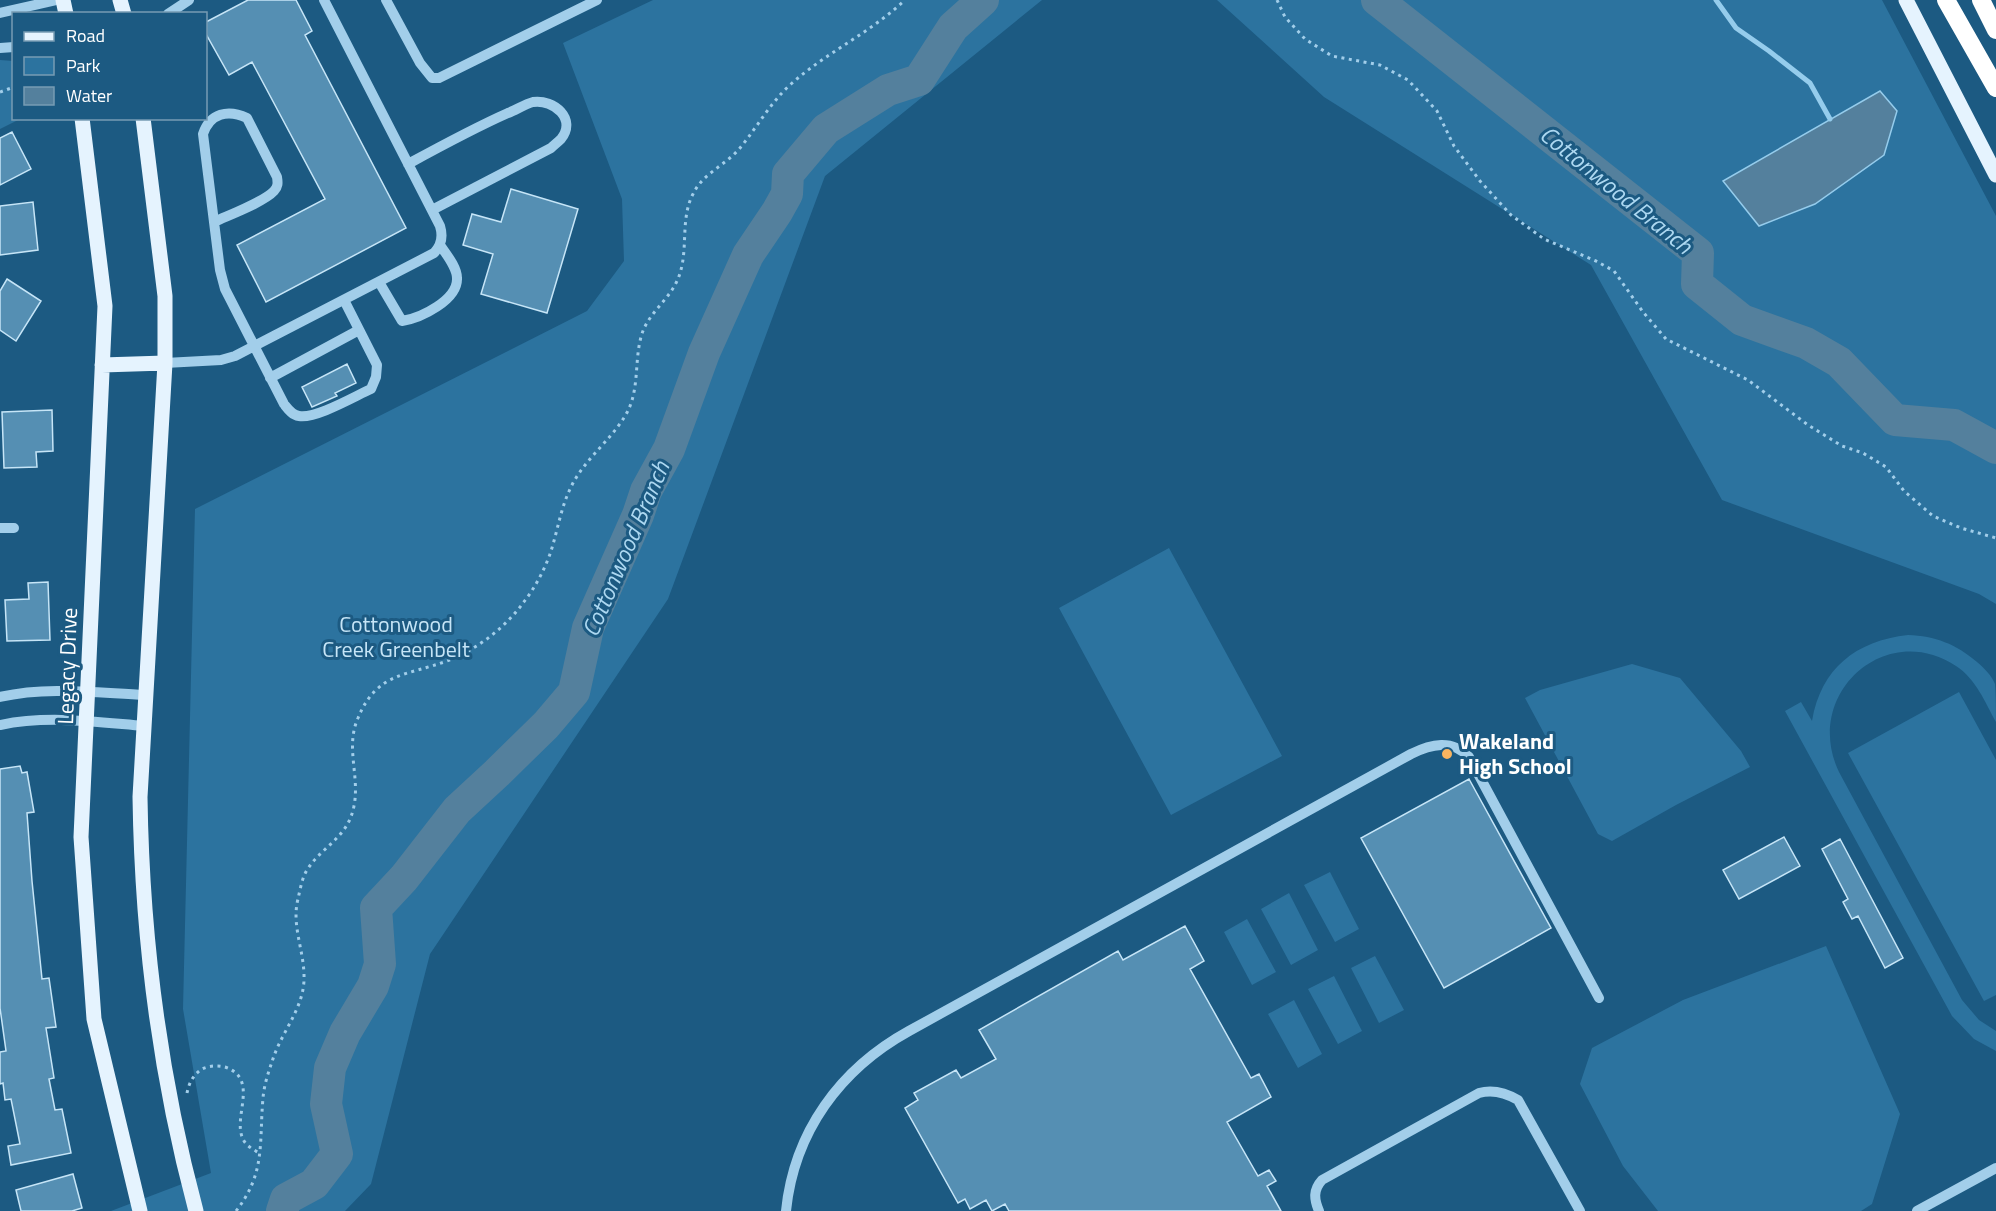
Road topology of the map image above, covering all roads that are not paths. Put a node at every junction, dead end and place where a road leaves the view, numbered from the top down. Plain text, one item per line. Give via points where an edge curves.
1 (57, 0) edge
2 (189, 0) edge
3 (324, 0) edge
4 (386, 0) edge
5 (597, 0) edge
6 (1906, 0) edge
7 (1946, 0) edge
8 (1981, 0) edge
9 (171, 12) edge
10 (0, 14) edge
11 (1996, 30) edge
12 (1996, 88) edge
13 (82, 120) edge
14 (143, 120) edge
15 (408, 164) junction
16 (1996, 175) edge
17 (432, 210) junction
18 (214, 222) junction
19 (440, 245) junction
20 (379, 282) junction
21 (344, 300) junction
22 (359, 330) junction
23 (254, 346) junction
24 (165, 363) junction
25 (102, 365) junction
26 (270, 378) junction
27 (0, 528) edge
28 (14, 528) dead end
29 (89, 693) junction
30 (145, 695) junction
31 (0, 697) edge
32 (88, 721) junction
33 (0, 725) edge
34 (144, 726) junction
35 (1599, 998) dead end
36 (1996, 1168) edge
37 (140, 1211) edge
38 (196, 1211) edge
39 (786, 1211) edge
40 (1318, 1211) edge
41 (1580, 1211) edge
42 (1917, 1211) edge

1 - 10 street
2 - 9 street
3 - 15 street
4 - 5 street via 432,78 440,78
6 - 16 main road
7 - 12 highway
8 - 11 highway
13 - 25 main road, Legacy Drive via 105,306
14 - 24 main road via 165,296
15 - 17 street
15 - 17 street via 533,102 559,107 564,115 562,138 550,148
17 - 19 street via 442,233
18 - 18 street via 203,134 212,120 228,112 238,113 247,118 278,183 267,196
18 - 23 street via 225,289
19 - 20 street via 434,253
19 - 20 street via 457,277 454,291 432,311 402,321
20 - 21 street
21 - 22 street
21 - 23 street
22 - 26 street
22 - 26 street via 377,365 372,388 314,415 299,416 290,412
23 - 24 street via 221,360
23 - 26 street
24 - 25 main road
24 - 30 main road
25 - 29 main road, Legacy Drive
27 - 28 street
29 - 30 street
29 - 31 street via 31,692
29 - 32 main road, Legacy Drive
30 - 34 main road
32 - 33 street via 53,718
32 - 34 street
32 - 37 main road, Legacy Drive via 81,837 94,1019
34 - 38 main road via 141,848 150,962 172,1110
35 - 39 street via 1469,757 1454,746 1429,747 875,1051 839,1085 812,1122 790,1179
36 - 42 street
40 - 41 street via 1315,1193 1322,1180 1479,1094 1494,1091 1518,1100

